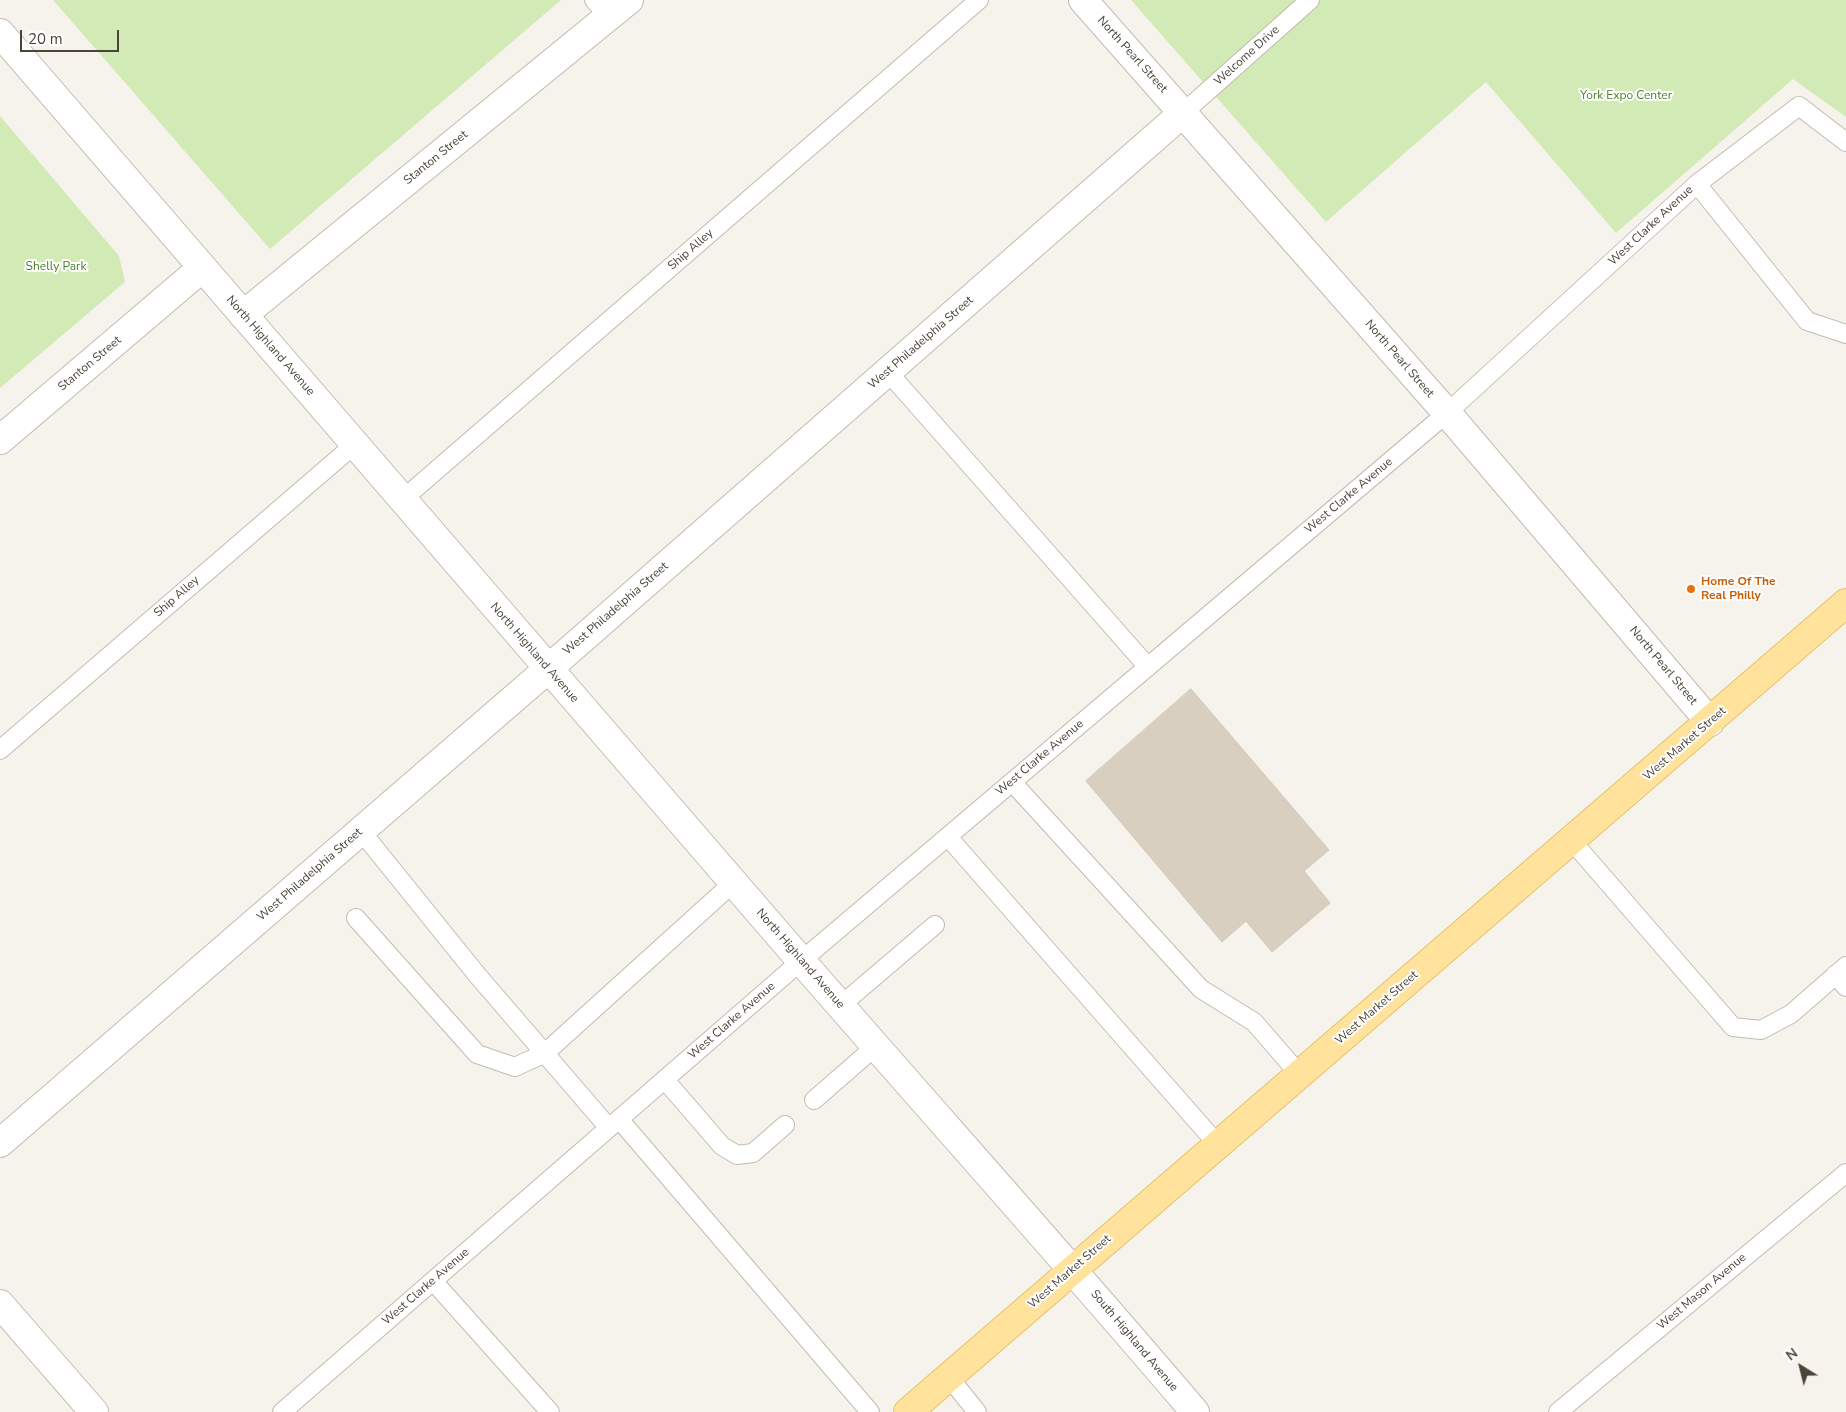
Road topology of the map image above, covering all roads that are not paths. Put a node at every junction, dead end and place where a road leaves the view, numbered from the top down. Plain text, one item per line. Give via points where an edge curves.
1 (979, 0) edge
2 (1084, 0) edge
3 (1310, 0) edge
4 (611, 5) edge
5 (0, 33) edge
6 (1184, 112) junction
7 (1846, 142) edge
8 (1697, 184) junction
9 (202, 268) junction
10 (243, 316) junction
11 (1846, 334) edge
12 (888, 372) junction
13 (1447, 413) junction
14 (0, 440) edge
15 (354, 444) junction
16 (402, 500) junction
17 (1846, 604) edge
18 (1148, 667) junction
19 (548, 669) junction
20 (1710, 722) junction
21 (0, 750) edge
22 (1012, 782) junction
23 (360, 831) junction
24 (948, 837) junction
25 (1572, 841) junction
26 (733, 883) junction
27 (356, 918) dead end
28 (935, 924) dead end
29 (801, 961) junction
30 (1842, 976) edge
31 (840, 1006) junction
32 (876, 1046) junction
33 (545, 1053) junction
34 (1300, 1075) junction
35 (665, 1080) junction
36 (814, 1100) dead end
37 (614, 1123) junction
38 (785, 1125) dead end
39 (0, 1142) edge
40 (1218, 1145) junction
41 (1846, 1173) edge
42 (1073, 1269) junction
43 (433, 1281) junction
44 (0, 1304) edge
45 (948, 1377) junction
46 (94, 1412) edge
47 (282, 1412) edge
48 (550, 1412) edge
49 (870, 1412) edge
50 (908, 1412) edge
51 (977, 1412) edge
52 (1195, 1412) edge
53 (1558, 1412) edge

1 - 16 lane, Ship Alley
2 - 6 street, North Pearl Street
3 - 6 lane, Welcome Drive
4 - 10 street, Stanton Street
5 - 9 street, North Highland Avenue
6 - 12 street, West Philadelphia Street
6 - 13 street, North Pearl Street
7 - 8 lane, West Clarke Avenue via 1800,106
8 - 11 lane via 1807,320
8 - 13 lane, West Clarke Avenue
9 - 10 street, North Highland Avenue
9 - 14 street, Stanton Street
10 - 15 street, North Highland Avenue
12 - 18 lane
12 - 19 street, West Philadelphia Street
13 - 18 lane, West Clarke Avenue
13 - 20 street, North Pearl Street
15 - 16 street, North Highland Avenue
15 - 21 lane, Ship Alley
16 - 19 street, North Highland Avenue
17 - 20 main road, West Market Street
18 - 22 lane, West Clarke Avenue
19 - 23 street, West Philadelphia Street
19 - 26 street, North Highland Avenue
20 - 25 main road, West Market Street
22 - 24 lane, West Clarke Avenue
22 - 34 lane via 1201,989 1254,1022
23 - 33 lane
23 - 39 street, West Philadelphia Street
24 - 29 lane, West Clarke Avenue
24 - 40 lane
25 - 30 lane via 1733,1026 1761,1030 1790,1014
25 - 34 main road, West Market Street
26 - 29 street, North Highland Avenue
26 - 33 lane
27 - 33 lane via 477,1054 515,1067
28 - 31 lane
29 - 31 street, North Highland Avenue
29 - 35 lane, West Clarke Avenue
31 - 32 street, North Highland Avenue
32 - 36 lane
32 - 42 street, North Highland Avenue
33 - 37 lane
34 - 40 main road, West Market Street
35 - 37 lane, West Clarke Avenue
35 - 38 lane via 722,1146 737,1155 753,1153
37 - 43 lane, West Clarke Avenue
37 - 49 lane
40 - 42 main road, West Market Street
41 - 53 lane, West Mason Avenue
42 - 45 main road, West Market Street
42 - 52 street, South Highland Avenue
43 - 47 lane, West Clarke Avenue
43 - 48 lane
44 - 46 street
45 - 50 main road, West Market Street
45 - 51 lane

